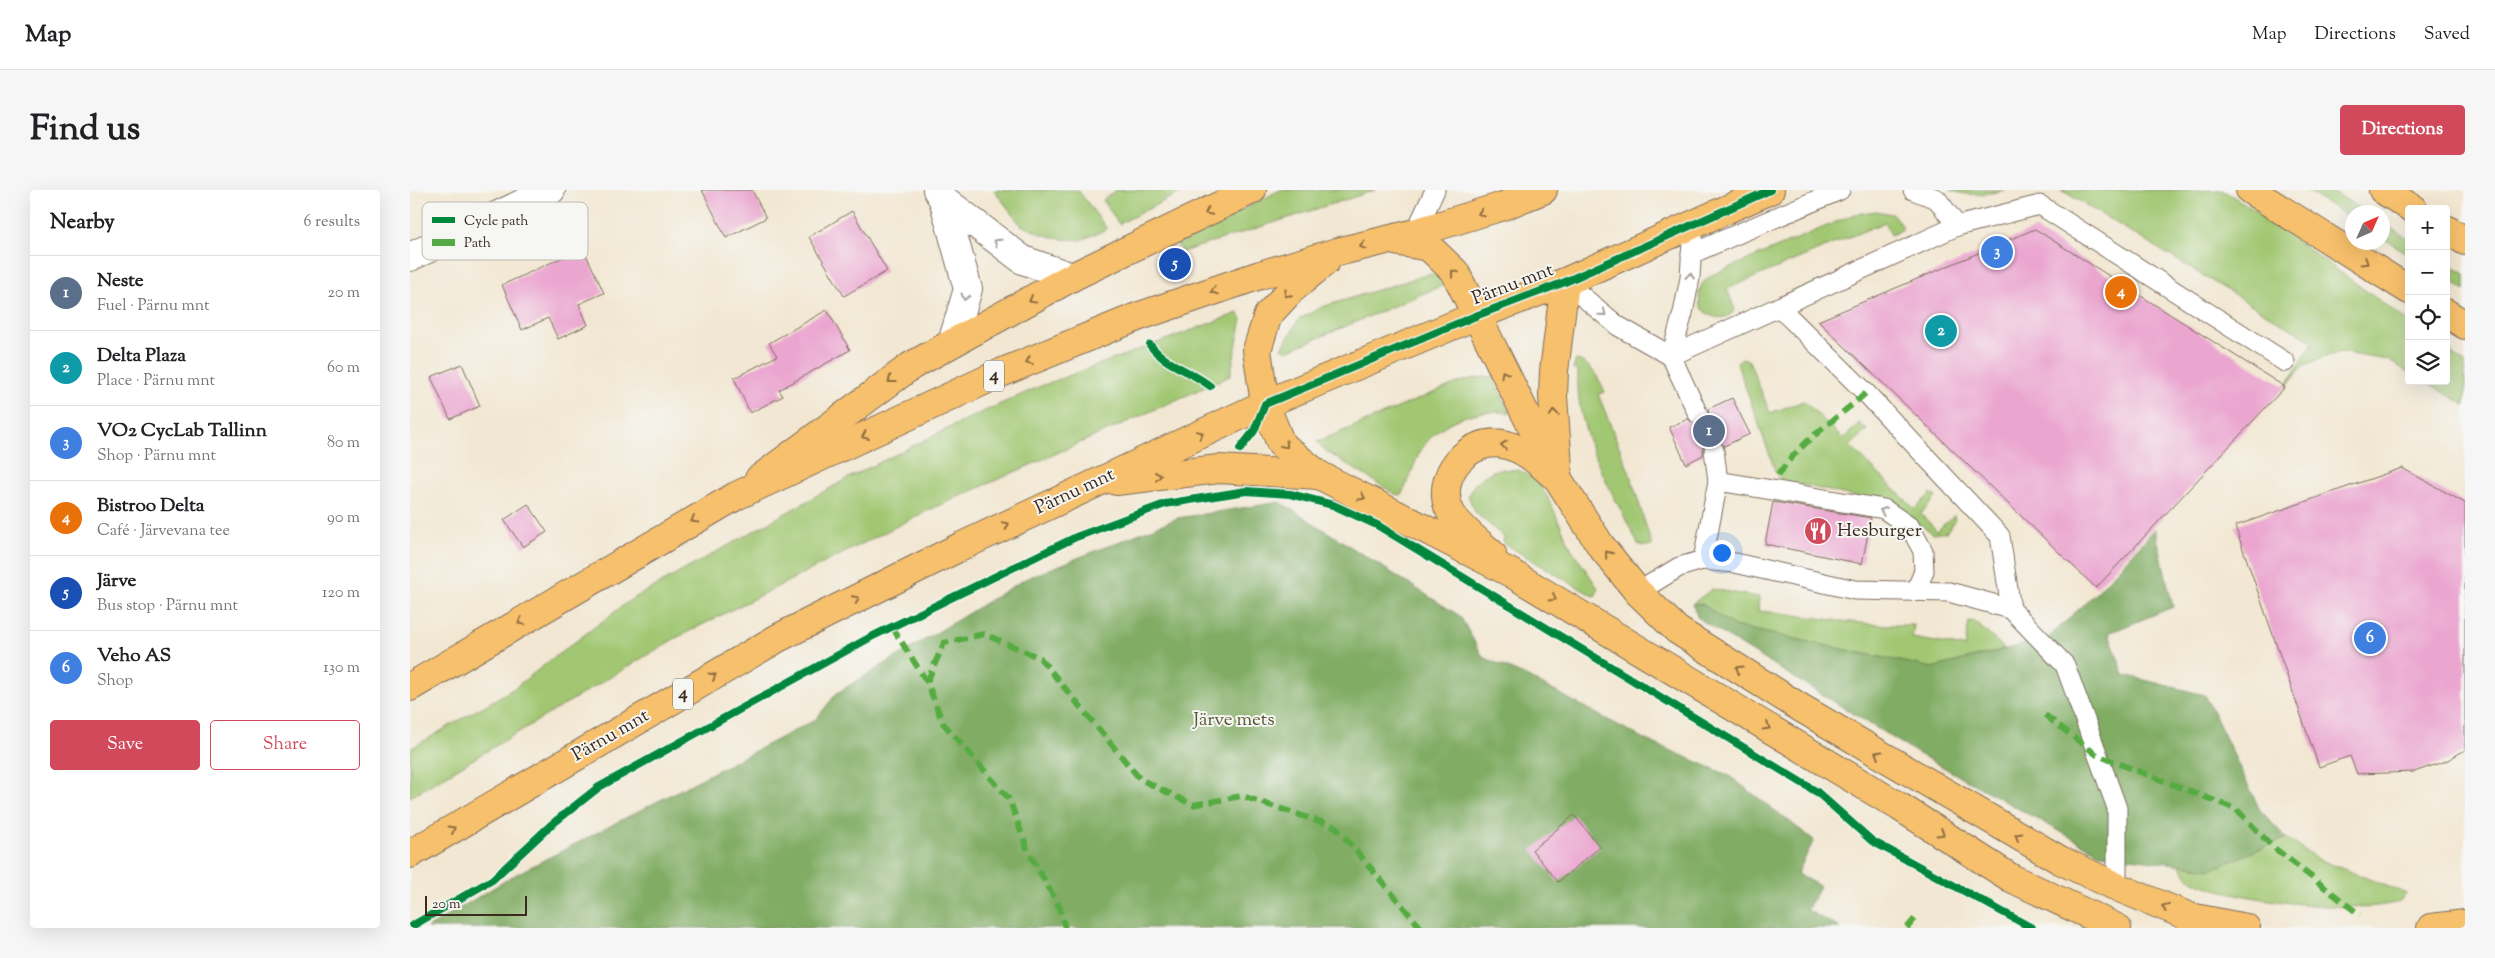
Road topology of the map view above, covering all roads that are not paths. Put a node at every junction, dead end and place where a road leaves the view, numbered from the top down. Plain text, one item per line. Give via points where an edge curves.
1 (552, 190) edge
2 (1252, 190) edge
3 (1435, 190) edge
4 (1543, 190) edge
5 (1770, 190) edge
6 (1840, 190) edge
7 (1913, 190) edge
8 (2250, 190) edge
9 (2383, 190) edge
10 (940, 195) edge
11 (527, 202) edge
12 (2407, 205) edge
13 (1693, 225) junction
14 (1956, 226) junction
15 (2450, 232) edge
16 (1416, 233) junction
17 (1389, 240) junction
18 (2465, 241) edge
19 (422, 251) edge
20 (1337, 252) junction
21 (1691, 254) junction
22 (410, 257) edge
23 (1072, 277) junction
24 (1565, 282) junction
25 (2405, 287) edge
26 (1779, 307) junction
27 (1478, 315) junction
28 (2450, 316) edge
29 (2465, 325) edge
30 (952, 343) junction
31 (1670, 356) junction
32 (2285, 362) dead end
33 (1265, 404) junction
34 (1698, 414) dead end
35 (1714, 450) dead end
36 (1319, 475) junction
37 (1558, 480) junction
38 (1718, 481) junction
39 (1092, 484) junction
40 (736, 496) junction
41 (1704, 560) junction
42 (1511, 573) junction
43 (1916, 591) junction
44 (1638, 592) junction
45 (2011, 609) junction
46 (410, 687) edge
47 (410, 854) edge
48 (2116, 887) junction
49 (2465, 924) edge
50 (2117, 928) edge
51 (2246, 928) edge
52 (2431, 928) edge

1 - 11 street
2 -> 23 main road
3 - 16 lane
4 -> 16 main road, 4
5 - 13 main road, Pärnu mnt / 4
6 - 21 lane
7 - 14 lane via 1937,198
8 -> 25 main road
9 - 12 main road
23 -> 10 street via 1023,260
10 -> 30 street via 968,289
13 - 21 lane
13 - 24 main road, Pärnu mnt / 4
14 - 26 lane
14 - 32 lane via 2040,205
15 - 18 main road
16 - 17 main road, 4
17 -> 20 main road, 4
27 -> 17 main road via 1455,272 1429,247
19 - 22 street
20 -> 33 main road via 1291,290 1268,315 1257,350
20 -> 40 main road, 4 via 1260,275 1101,332 1003,372
31 -> 21 lane via 1685,304
23 -> 30 main road
24 - 27 main road, Pärnu mnt / 4
24 -> 31 lane via 1618,326
37 -> 24 main road via 1553,388
26 - 31 lane
26 - 45 lane via 1866,393 2000,536
27 - 33 main road, Pärnu mnt / 4
37 -> 27 main road via 1498,363
28 - 29 main road
30 -> 40 main road via 911,366
31 - 34 lane
33 -> 36 main road via 1282,444
39 -> 33 main road, Pärnu mnt / 4
35 - 38 lane
39 -> 36 main road via 1219,469
36 -> 42 main road
37 -> 42 main road via 1528,453 1506,444 1484,445 1472,450 1458,460 1451,471 1445,486 1452,515
44 -> 37 main road via 1601,546
38 - 41 lane
43 -> 38 lane via 1924,571 1924,552 1910,527 1884,510
47 -> 39 main road, Pärnu mnt / 4 via 778,638
40 -> 46 main road, 4
41 - 43 lane via 1735,563 1855,590
41 - 44 lane via 1679,567
42 -> 50 main road via 1900,807 2011,878
43 - 45 lane via 1949,592
48 -> 44 main road via 2060,860 1801,708 1677,630
45 - 48 lane via 2064,665 2117,808
51 -> 48 main road via 2190,917
49 - 52 main road

